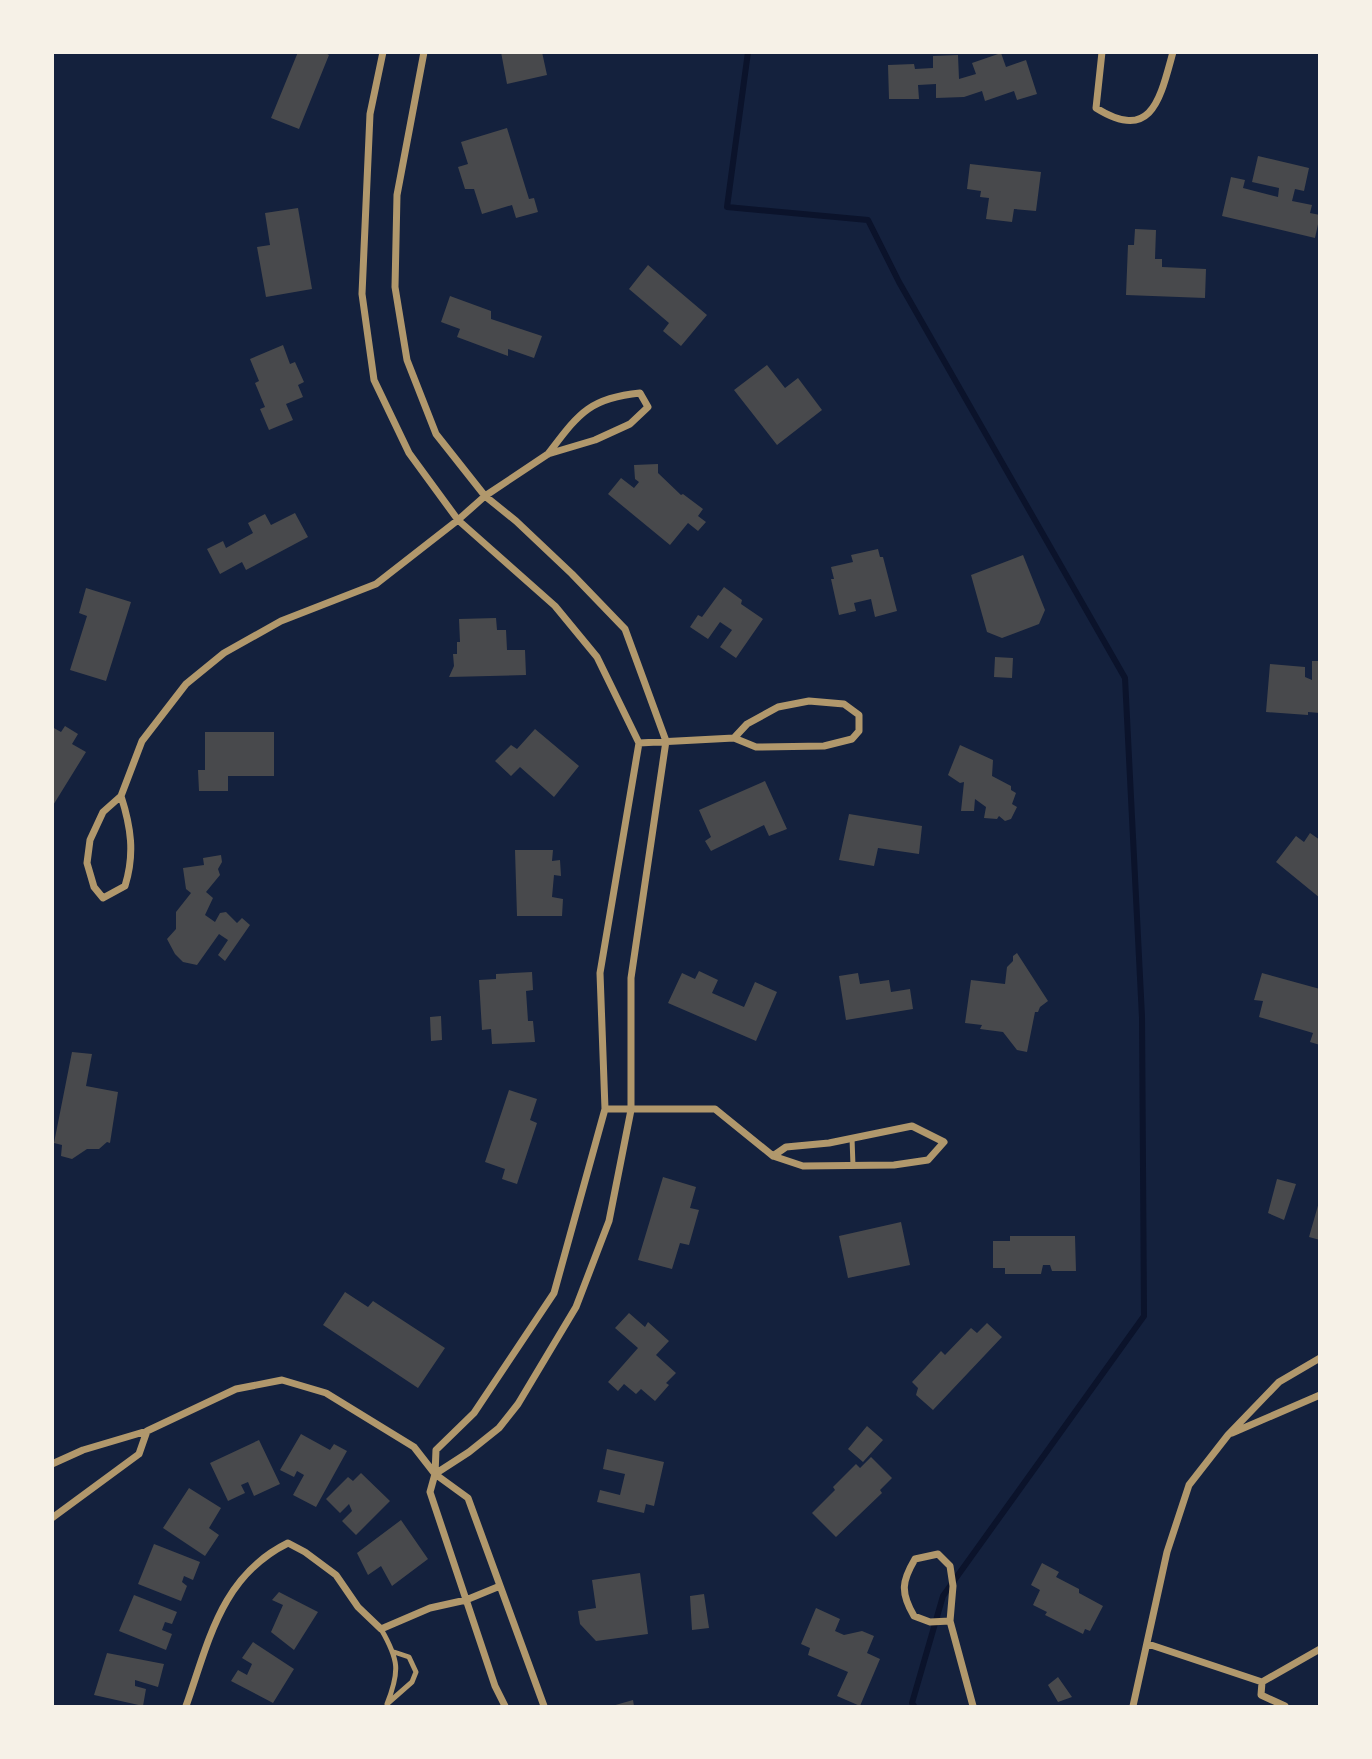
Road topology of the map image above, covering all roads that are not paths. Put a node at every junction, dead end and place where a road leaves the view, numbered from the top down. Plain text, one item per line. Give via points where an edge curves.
1 (383, 52) edge
2 (424, 52) edge
3 (1102, 52) edge
4 (1173, 52) edge
5 (548, 454) junction
6 (485, 496) junction
7 (458, 520) junction
8 (734, 738) junction
9 (666, 741) junction
10 (639, 743) junction
11 (121, 796) junction
12 (605, 1109) junction
13 (631, 1110) junction
14 (852, 1138) junction
15 (773, 1157) junction
16 (853, 1166) junction
17 (1320, 1358) edge
18 (1320, 1395) edge
19 (147, 1430) junction
20 (1228, 1435) junction
21 (52, 1464) edge
22 (435, 1474) junction
23 (52, 1518) edge
24 (500, 1586) junction
25 (466, 1600) junction
26 (950, 1621) junction
27 (381, 1629) junction
28 (1148, 1644) junction
29 (1320, 1649) edge
30 (394, 1651) junction
31 (1262, 1682) junction
32 (186, 1706) edge
33 (505, 1706) edge
34 (544, 1706) edge
35 (973, 1706) edge
36 (1133, 1706) edge
37 (1285, 1706) edge

1 - 7 street via 370,114 362,294 374,380 409,453
2 - 6 street via 397,195 395,287 407,360 436,434
3 - 4 street via 1096,108 1123,122 1149,114 1164,87
5 - 5 street via 630,424 648,407 640,393 614,395 584,409
5 - 6 street
6 - 7 street
6 - 9 street via 572,573 625,629
7 - 10 street via 555,606 597,657
7 - 11 street via 376,584 281,621 225,653 186,684 142,741
8 - 8 street via 756,747 824,746 852,739 859,731 859,715 844,704 809,701 778,707 747,724
8 - 9 street
9 - 10 street
9 - 13 street via 631,978
10 - 12 street via 600,972
11 - 11 street via 103,812 90,840 87,863 94,887 103,898 125,886 131,867 132,836
12 - 13 street
12 - 22 street via 555,1293 474,1413 436,1450
13 - 15 street via 715,1109
13 - 22 street via 609,1221 576,1307 499,1428
14 - 15 street via 786,1147
14 - 16 lane
14 - 16 street via 912,1126 944,1142 928,1160
15 - 16 street via 803,1166
17 - 20 street via 1279,1382
18 - 20 street
19 - 21 street
19 - 22 street via 236,1389 282,1380 326,1393 414,1447
19 - 23 street via 138,1454
20 - 28 street via 1189,1485 1167,1552
22 - 24 street via 468,1498
22 - 25 street via 430,1492
24 - 25 street
24 - 34 street
25 - 27 street via 430,1608
25 - 33 street
26 - 26 street via 950,1566 937,1554 915,1559 904,1579 914,1616 930,1622
26 - 35 street
27 - 30 lane
27 - 32 street via 358,1607 336,1575 288,1543 253,1566 226,1600
28 - 31 street
28 - 36 street
29 - 31 street
30 - 30 lane via 397,1679 387,1704 412,1682 415,1672 409,1657
31 - 37 street via 1261,1695

